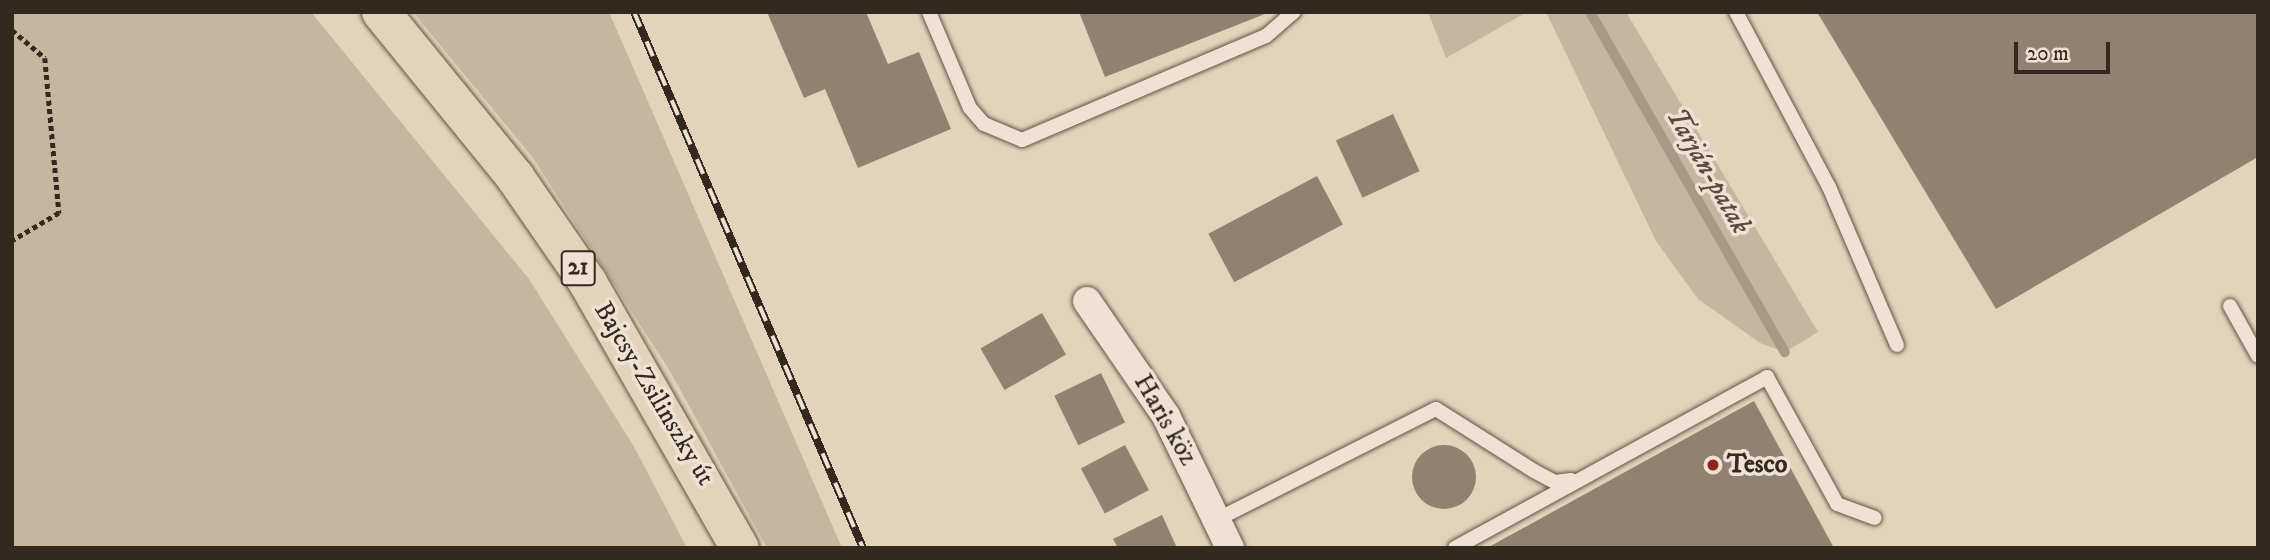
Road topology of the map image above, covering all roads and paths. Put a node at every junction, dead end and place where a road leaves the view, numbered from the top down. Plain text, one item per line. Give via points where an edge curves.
1 (381, 12) edge
2 (929, 12) edge
3 (1294, 12) edge
4 (1737, 12) edge
5 (12, 30) edge
6 (12, 242) edge
7 (1087, 301) dead end
8 (2230, 306) dead end
9 (1896, 345) dead end
10 (2258, 356) edge
11 (1574, 480) junction
12 (1875, 518) dead end
13 (1218, 519) junction
14 (740, 548) edge
15 (1230, 548) edge
16 (1455, 548) edge

1 - 14 main road, Bajcsy-Zsilinszky út / 21 via 515,177 587,283
2 - 3 lane via 970,108 984,124 1022,140 1266,36
4 - 9 lane via 1829,187
5 - 6 path via 45,58 59,213
7 - 13 street, Haris köz via 1166,416
8 - 10 lane
11 - 12 lane via 1768,377 1837,504
11 - 13 lane via 1545,476 1436,409
11 - 16 lane
13 - 15 street, Haris köz

